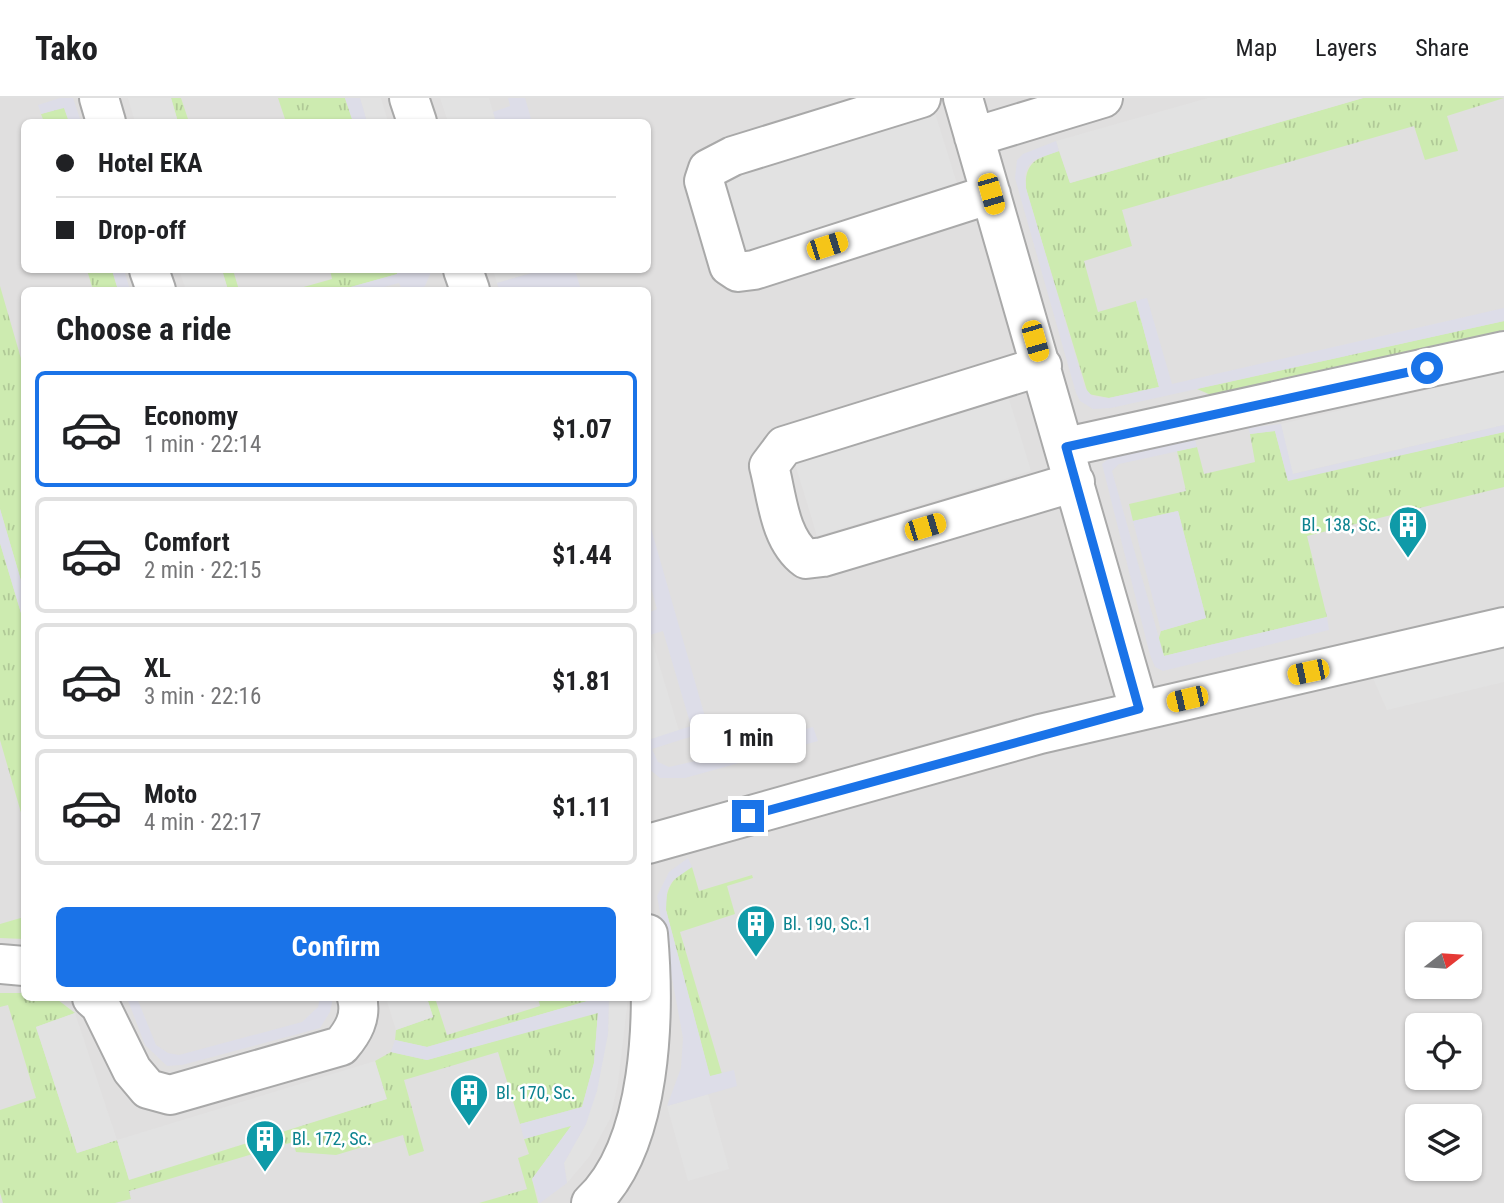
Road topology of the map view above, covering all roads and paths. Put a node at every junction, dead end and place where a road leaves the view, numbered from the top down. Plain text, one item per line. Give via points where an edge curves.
1 (99, 98) edge
2 (409, 98) edge
3 (921, 98) edge
4 (963, 98) edge
5 (1103, 98) edge
6 (105, 119) edge
7 (416, 119) edge
8 (974, 137) junction
9 (991, 194) junction
10 (1504, 351) edge
11 (1042, 366) junction
12 (1070, 465) junction
13 (1504, 626) edge
14 (1139, 709) junction
15 (651, 843) edge
16 (0, 964) edge
17 (21, 966) edge
18 (95, 1001) edge
19 (358, 1001) edge
20 (650, 1001) edge
21 (591, 1203) edge

1 - 6 street
2 - 7 street
3 - 9 street via 733,156 708,169 704,181 729,266 738,272 754,270
4 - 8 street
5 - 8 street
8 - 9 street
9 - 11 street
10 - 12 street
11 - 12 street
11 - 12 street via 784,446 769,466 786,534 806,559 823,557
12 - 14 street
13 - 14 street
14 - 15 street
16 - 17 street
18 - 19 street via 132,1070 148,1089 170,1094 341,1046 354,1031
20 - 21 street via 647,1063 636,1114 618,1167

